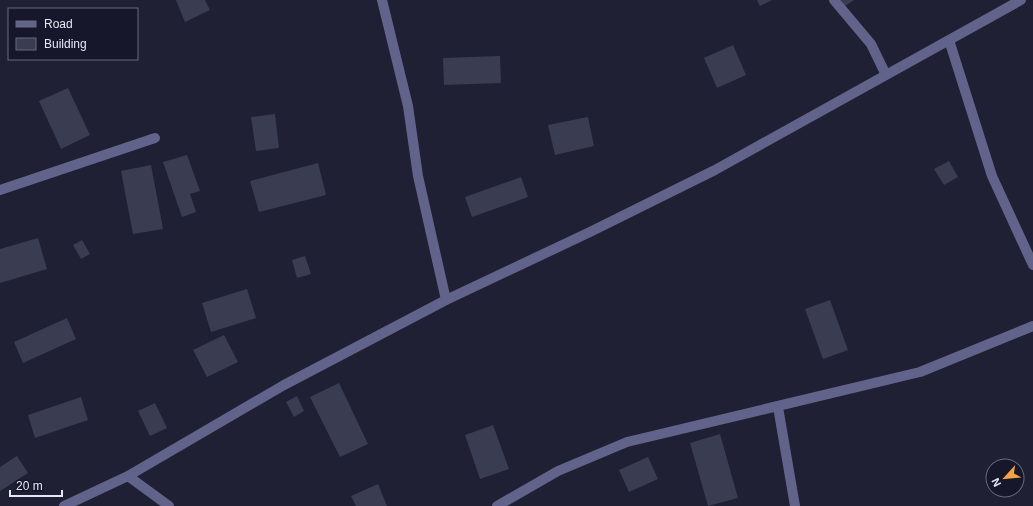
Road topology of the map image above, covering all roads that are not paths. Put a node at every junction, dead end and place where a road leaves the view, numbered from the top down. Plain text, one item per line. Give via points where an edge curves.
1 (382, 0) edge
2 (834, 0) edge
3 (1021, 0) edge
4 (949, 40) junction
5 (886, 75) junction
6 (155, 138) dead end
7 (0, 190) edge
8 (1033, 265) edge
9 (446, 300) junction
10 (1033, 326) edge
11 (778, 406) junction
12 (128, 476) junction
13 (64, 506) edge
14 (168, 506) edge
15 (497, 506) edge
16 (795, 506) edge

1 - 9 street via 408,106 418,176
2 - 5 street via 871,44
3 - 4 street
4 - 5 street
4 - 8 street via 992,176
5 - 9 street via 715,170
6 - 7 street
9 - 12 street via 284,385
10 - 11 street via 920,372
11 - 15 street via 627,442 558,471
11 - 16 street
12 - 13 street
12 - 14 street

